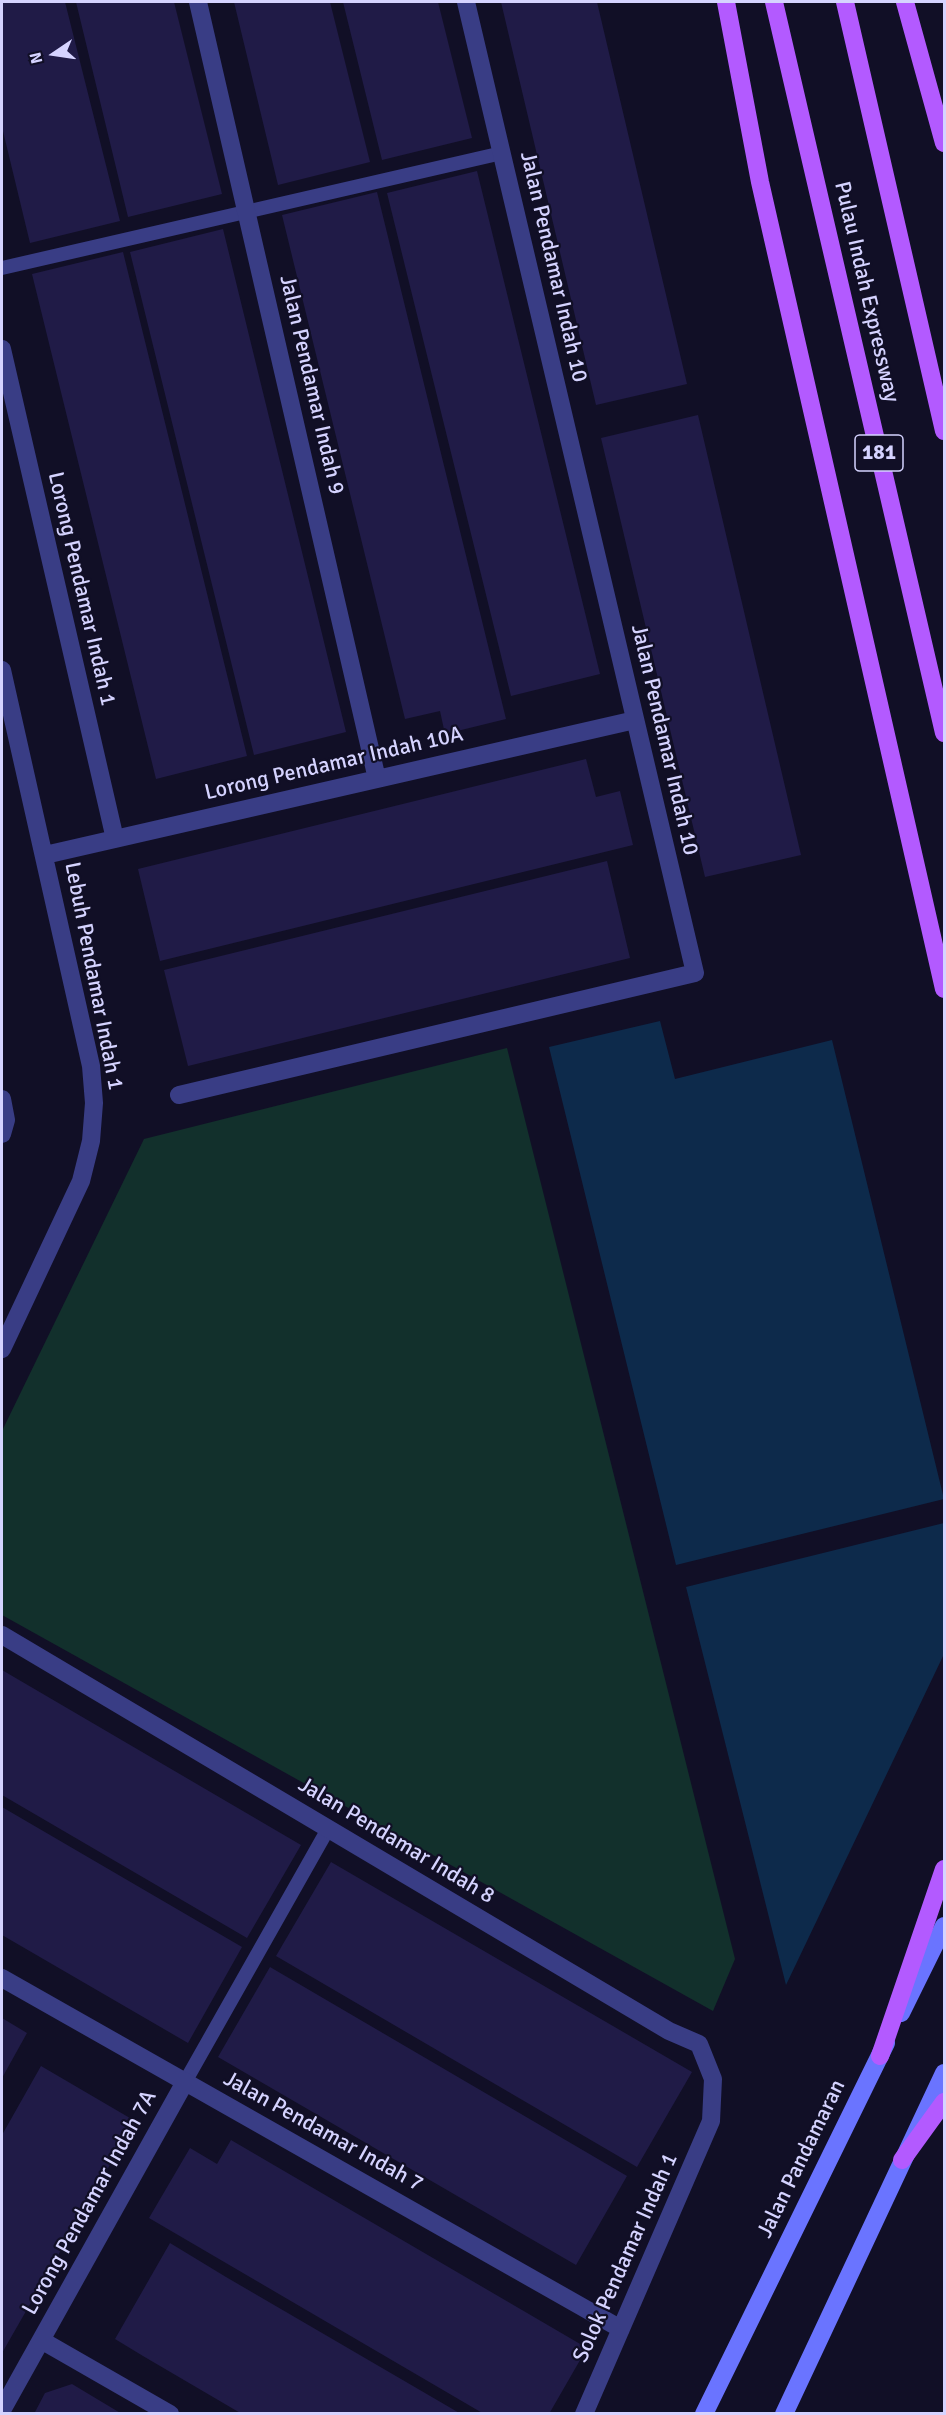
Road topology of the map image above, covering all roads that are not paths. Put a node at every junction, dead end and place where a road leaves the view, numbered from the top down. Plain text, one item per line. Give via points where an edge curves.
1 (198, 2) edge
2 (466, 2) edge
3 (726, 2) edge
4 (774, 2) edge
5 (845, 2) edge
6 (905, 2) edge
7 (945, 143) edge
8 (502, 153) junction
9 (247, 211) junction
10 (2, 268) edge
11 (2, 349) edge
12 (945, 431) edge
13 (2, 670) edge
14 (635, 720) junction
15 (945, 733) edge
16 (377, 779) junction
17 (115, 839) junction
18 (45, 855) junction
19 (930, 918) junction
20 (945, 951) edge
21 (945, 989) edge
22 (179, 1095) dead end
23 (2, 1098) edge
24 (2, 1134) edge
25 (2, 1349) edge
26 (2, 1635) edge
27 (328, 1829) junction
28 (945, 1869) edge
29 (945, 1926) edge
30 (2, 1978) edge
31 (880, 2056) junction
32 (945, 2073) edge
33 (184, 2082) junction
34 (945, 2102) edge
35 (711, 2121) joint
36 (902, 2160) junction
37 (621, 2329) junction
38 (41, 2340) junction
39 (2, 2410) edge
40 (170, 2414) edge
41 (584, 2414) edge
42 (704, 2414) edge
43 (784, 2414) edge

1 - 9 street, Jalan Pendamar Indah 9
2 - 8 street, Jalan Pendamar Indah 10
3 - 19 main road via 760,182
4 - 15 main road, Pulau Indah Expressway / 181
5 - 12 main road, Pulau Indah Expressway
6 - 7 main road
8 - 9 lane
8 - 14 street, Jalan Pendamar Indah 10
9 - 10 lane
9 - 16 street, Jalan Pendamar Indah 9
11 - 17 street, Lorong Pendamar Indah 1
13 - 18 street, Lebuh Pendamar Indah 1
14 - 16 street, Lorong Pendamar Indah 10A
14 - 22 street, Jalan Pendamar Indah 10 via 695,973
16 - 17 street, Lorong Pendamar Indah 10A
17 - 18 street, Lorong Pendamar Indah 10A
18 - 25 street, Lebuh Pendamar Indah 1 via 91,1066 91,1140 81,1181
19 - 20 main road
19 - 21 main road
23 - 24 street via 6,1120
26 - 27 street, Jalan Pendamar Indah 8
27 - 33 lane
27 - 35 street, Jalan Pendamar Indah 8 via 669,2031 699,2044 713,2079
28 - 31 main road
29 - 31 main road, Jalan Pandamaran
30 - 33 street, Jalan Pendamar Indah 7
31 - 42 main road, Jalan Pandamaran
32 - 36 main road
33 - 37 street, Jalan Pendamar Indah 7
33 - 38 street, Lorong Pendamar Indah 7A
34 - 36 main road
35 - 37 street, Solok Pendamar Indah 1
36 - 43 main road
37 - 41 street, Solok Pendamar Indah 1
38 - 39 street, Lorong Pendamar Indah 7A
38 - 40 street

